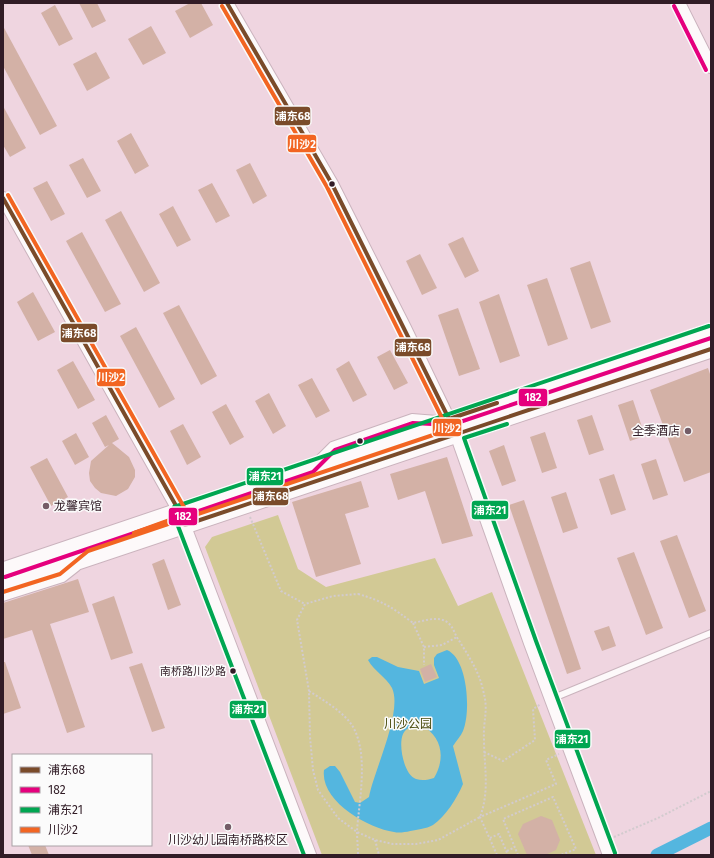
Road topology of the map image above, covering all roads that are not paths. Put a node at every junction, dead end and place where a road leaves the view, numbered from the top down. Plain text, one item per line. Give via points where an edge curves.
1 (227, 3) edge
2 (679, 3) edge
3 (711, 67) edge
4 (3, 198) edge
5 (711, 332) edge
6 (711, 349) edge
7 (452, 427) junction
8 (182, 518) junction
9 (90, 557) junction
10 (3, 571) edge
11 (3, 586) edge
12 (3, 598) edge
13 (711, 633) edge
14 (551, 699) junction
15 (310, 855) edge
16 (609, 855) edge

1 - 7 street via 332,184
2 - 3 street
4 - 8 street
5 - 7 main road
6 - 7 main road
7 - 8 main road via 311,466
7 - 8 main road via 244,505
7 - 14 street
8 - 9 main road
8 - 10 main road
8 - 15 street
9 - 11 main road
9 - 12 lane via 63,579
13 - 14 lane
14 - 16 street

